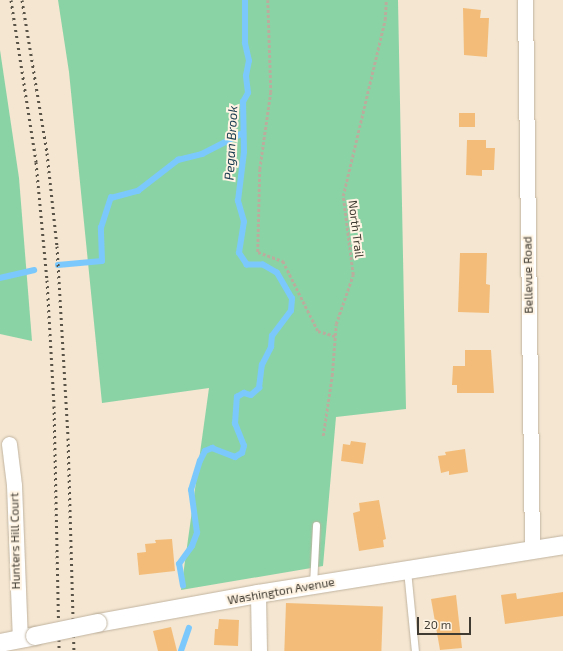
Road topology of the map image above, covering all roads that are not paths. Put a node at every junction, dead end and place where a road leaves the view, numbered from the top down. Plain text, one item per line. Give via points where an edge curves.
1 (525, 0) edge
2 (9, 444) dead end
3 (316, 525) dead end
4 (563, 544) edge
5 (532, 550) junction
6 (407, 570) junction
7 (313, 585) junction
8 (258, 594) junction
9 (27, 638) junction
10 (0, 643) edge
11 (260, 651) edge
12 (415, 651) edge

1 - 5 street, Bellevue Road
2 - 9 street, Hunters Hill Court
3 - 7 lane
4 - 5 street, Washington Avenue
5 - 6 street, Washington Avenue
6 - 7 street, Washington Avenue
6 - 12 lane
7 - 8 street, Washington Avenue
8 - 9 street, Washington Avenue, bridge
8 - 11 street
9 - 10 street, Washington Avenue

